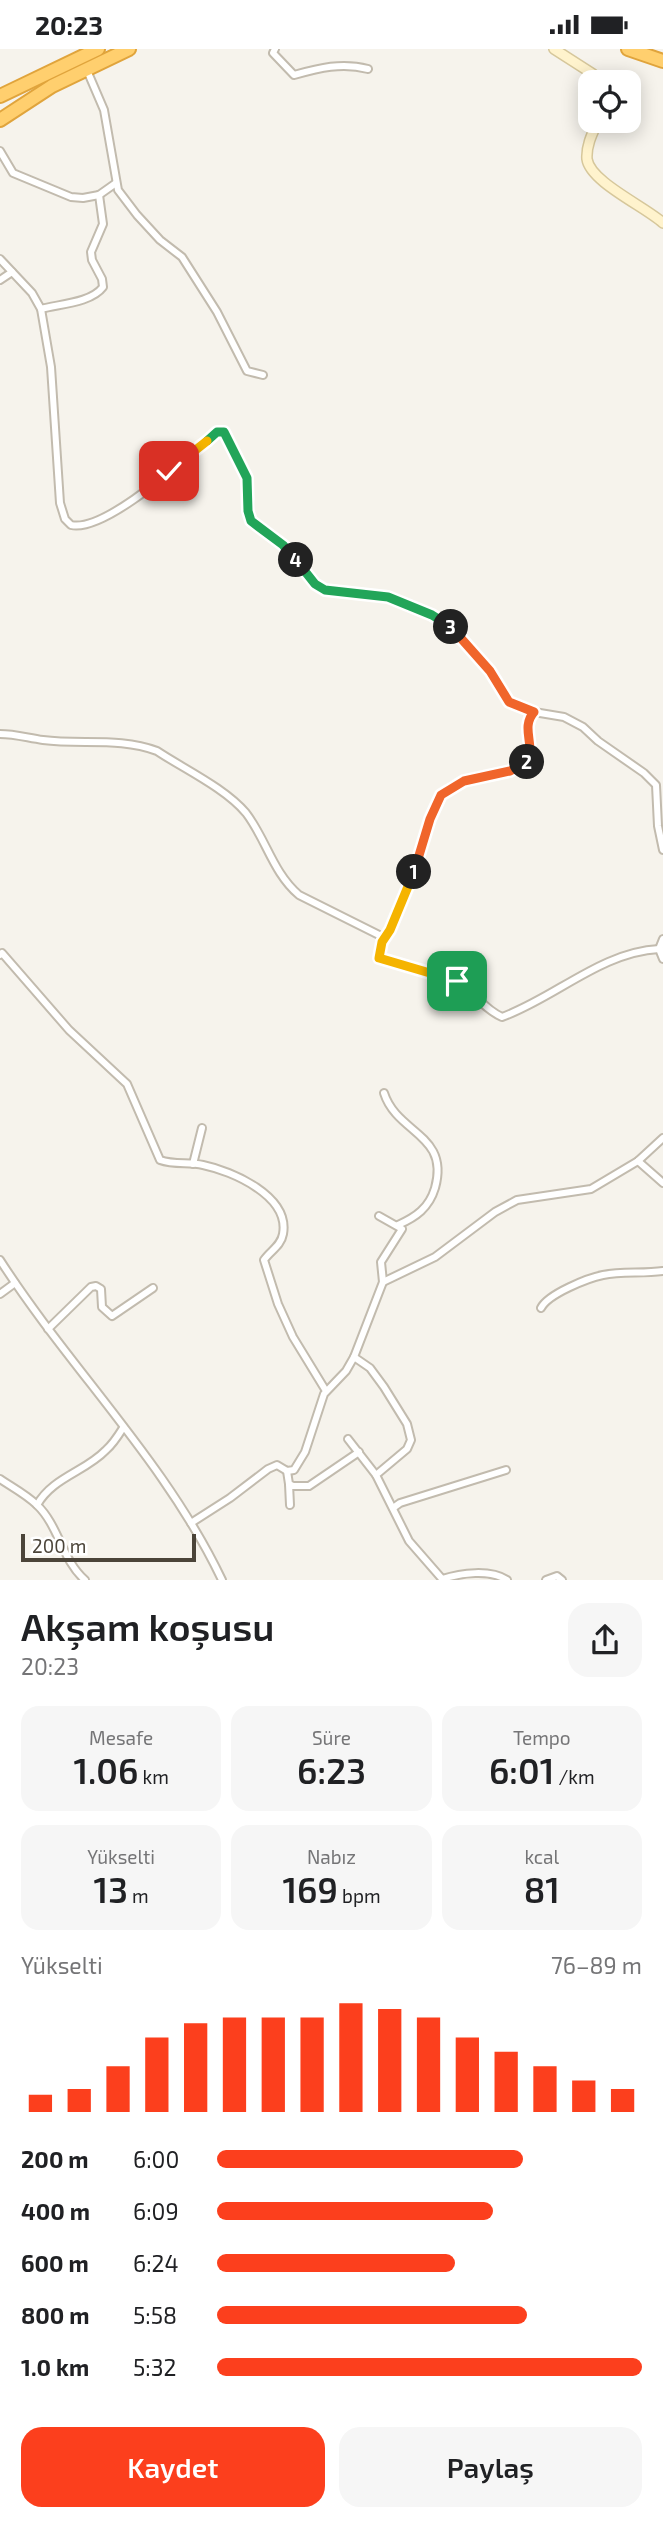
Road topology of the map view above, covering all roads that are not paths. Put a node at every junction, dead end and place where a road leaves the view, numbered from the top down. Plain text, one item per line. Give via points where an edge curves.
1 (98, 49) edge
2 (129, 49) edge
3 (275, 49) edge
4 (554, 49) edge
5 (628, 49) edge
6 (643, 54) junction
7 (663, 61) edge
8 (86, 68) junction
9 (663, 68) edge
10 (368, 69) dead end
11 (587, 70) edge
12 (0, 96) edge
13 (0, 120) edge
14 (592, 133) edge
15 (0, 151) edge
16 (116, 183) junction
17 (100, 195) junction
18 (663, 223) edge
19 (0, 259) edge
20 (12, 272) junction
21 (0, 280) edge
22 (41, 309) junction
23 (263, 375) dead end
24 (534, 712) junction
25 (0, 734) edge
26 (663, 850) edge
27 (384, 938) junction
28 (663, 939) edge
29 (661, 949) edge
30 (1, 953) edge
31 (663, 958) edge
32 (384, 1093) dead end
33 (202, 1128) dead end
34 (663, 1138) edge
35 (638, 1161) junction
36 (193, 1164) junction
37 (663, 1183) edge
38 (380, 1216) dead end
39 (398, 1225) junction
40 (0, 1260) edge
41 (663, 1271) edge
42 (383, 1282) junction
43 (15, 1283) junction
44 (153, 1288) dead end
45 (0, 1294) edge
46 (541, 1308) dead end
47 (48, 1329) junction
48 (354, 1357) junction
49 (326, 1391) junction
50 (123, 1428) junction
51 (348, 1439) dead end
52 (359, 1452) junction
53 (506, 1470) dead end
54 (287, 1471) junction
55 (376, 1475) junction
56 (0, 1479) edge
57 (289, 1484) junction
58 (37, 1505) junction
59 (290, 1505) dead end
60 (393, 1508) junction
61 (191, 1523) junction
62 (442, 1579) edge
63 (85, 1580) edge
64 (222, 1580) edge
65 (507, 1580) edge
66 (546, 1580) edge
67 (562, 1580) edge

1 - 12 highway
2 - 8 highway
3 - 10 street via 273,53 294,75 322,67
4 - 11 street
5 - 6 highway
6 - 7 highway
6 - 9 street
8 - 13 highway
8 - 16 street via 104,110
14 - 18 street via 587,160 598,178
15 - 17 street via 13,173 71,197
16 - 17 street
16 - 23 street via 136,215 182,257 247,371
17 - 22 street via 103,224 91,252 103,287 79,300
19 - 20 street
20 - 21 street
20 - 22 street
22 - 24 street via 51,367 60,503 71,525 88,524 120,510 217,432 224,432 247,478 251,521 283,545 315,584 325,590 388,597 432,615 451,627 477,656 509,702
24 - 26 street via 564,717 583,727 656,785
24 - 27 street via 527,727 529,761 510,771 464,781 441,795 412,879
25 - 27 street via 124,743 157,751 237,804 299,895
27 - 29 street via 379,958 457,981 481,1005 502,1017 625,956
28 - 29 street
29 - 31 street
30 - 36 street via 69,1030 127,1084 160,1160
32 - 39 street via 400,1118 432,1147 438,1164 439,1175 425,1208
33 - 36 street
34 - 35 street
35 - 37 street
35 - 42 street via 591,1189 517,1200 435,1257
36 - 49 street via 252,1182 279,1213 283,1236 264,1260 293,1337
38 - 39 street
39 - 42 street via 402,1229 381,1262
40 - 43 street
41 - 46 street via 604,1275 558,1293
42 - 48 street
43 - 45 street
43 - 47 street
44 - 47 street via 112,1316 102,1307 101,1289 91,1287
47 - 50 street
48 - 49 street
48 - 55 street via 370,1368 384,1387 407,1424 411,1440 407,1449
49 - 54 street via 305,1452 294,1470
50 - 58 street via 105,1452 55,1484
50 - 61 street
51 - 52 street
52 - 55 street
52 - 57 street via 309,1486
53 - 60 street
54 - 57 street
54 - 61 street via 277,1465 268,1469
55 - 60 street
56 - 58 street
57 - 59 street
58 - 63 street via 73,1570
60 - 62 street via 410,1541
61 - 64 street
62 - 65 street via 483,1573
66 - 67 street via 557,1576

